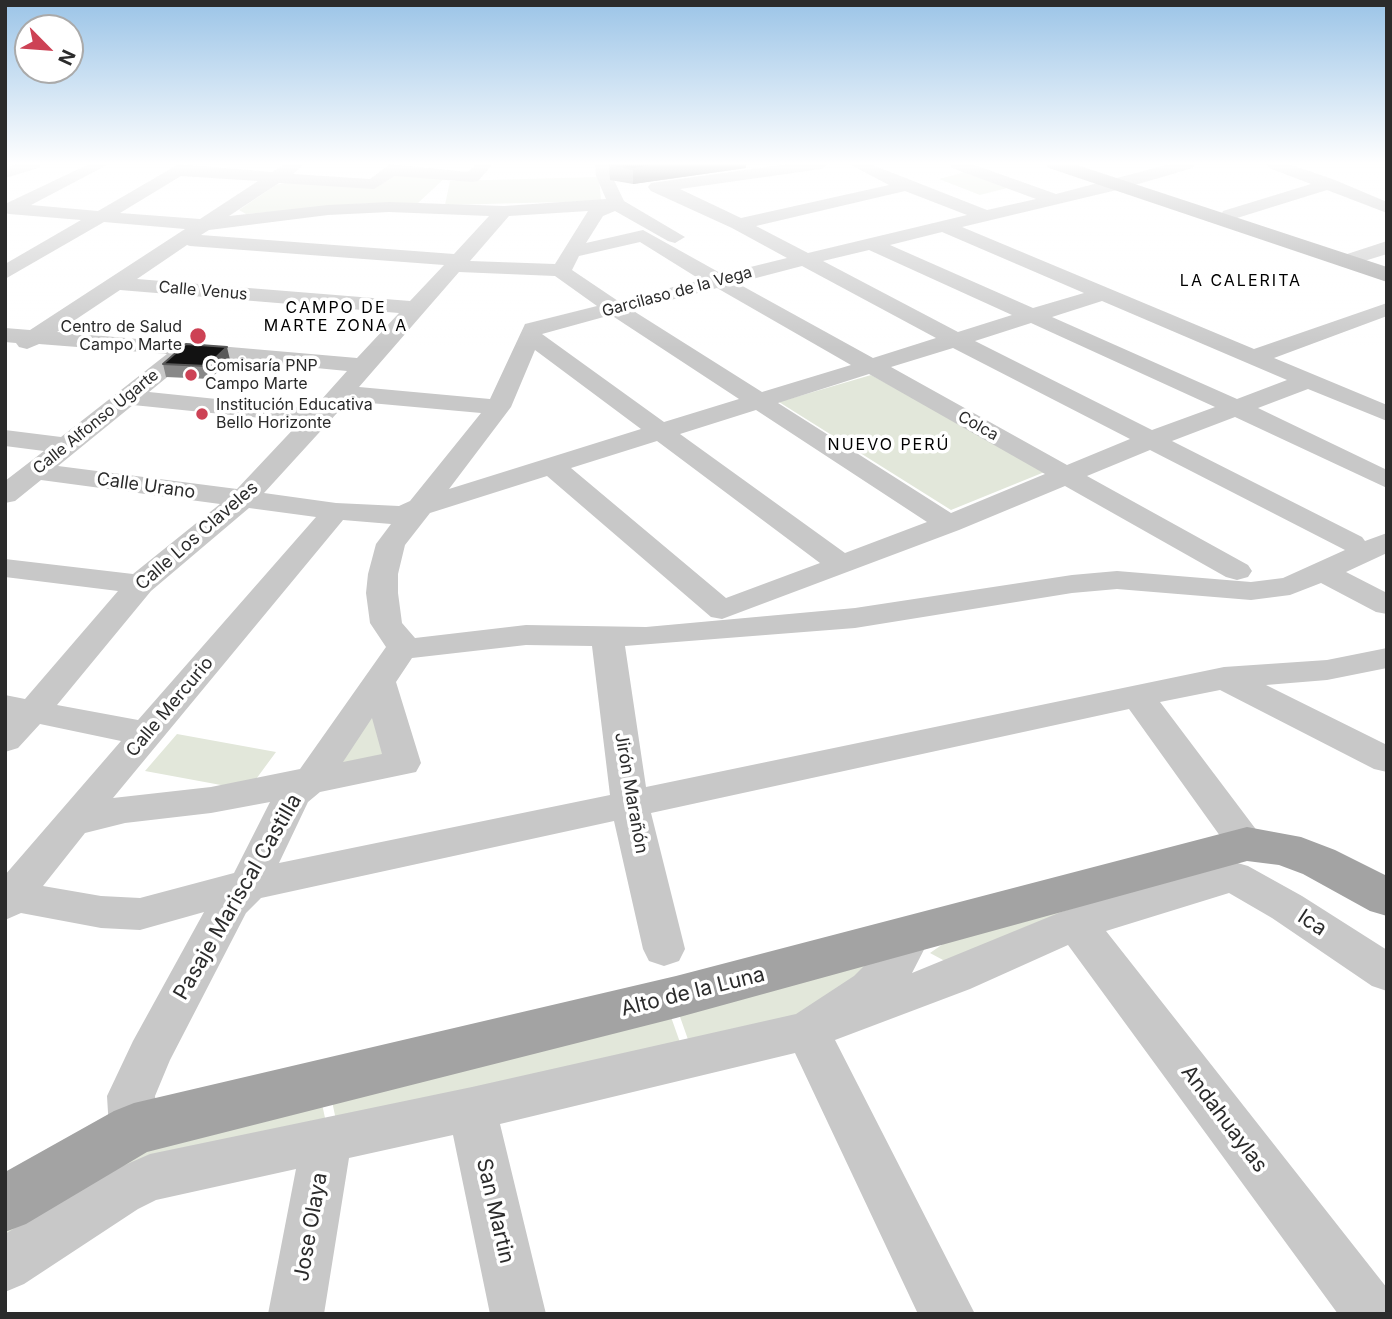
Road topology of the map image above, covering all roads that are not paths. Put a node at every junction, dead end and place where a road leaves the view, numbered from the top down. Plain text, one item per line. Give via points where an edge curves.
1 (203, 225) edge
2 (87, 226) edge
3 (419, 226) edge
4 (491, 226) edge
5 (589, 226) edge
6 (663, 226) edge
7 (742, 226) edge
8 (939, 226) edge
9 (942, 226) edge
10 (1250, 226) edge
11 (181, 240) junction
12 (872, 244) junction
13 (1387, 247) edge
14 (572, 252) junction
15 (390, 255) junction
16 (1350, 259) junction
17 (802, 260) junction
18 (457, 263) junction
19 (1387, 269) edge
20 (562, 270) junction
21 (5, 273) edge
22 (1387, 275) edge
23 (730, 278) junction
24 (115, 284) junction
25 (1102, 294) junction
26 (417, 308) junction
27 (616, 308) junction
28 (1387, 309) edge
29 (1032, 316) junction
30 (532, 333) junction
31 (5, 335) edge
32 (33, 337) junction
33 (956, 340) junction
34 (188, 349) junction
35 (5, 357) edge
36 (1255, 357) junction
37 (363, 366) junction
38 (871, 367) junction
39 (1308, 381) junction
40 (342, 394) junction
41 (127, 397) junction
42 (761, 401) junction
43 (499, 407) junction
44 (1237, 408) junction
45 (1387, 414) edge
46 (320, 416) junction
47 (660, 432) junction
48 (5, 438) edge
49 (1153, 439) junction
50 (68, 446) junction
51 (552, 466) junction
52 (35, 471) junction
53 (1066, 476) junction
54 (1387, 480) edge
55 (5, 495) edge
56 (243, 499) junction
57 (422, 506) junction
58 (336, 511) junction
59 (949, 524) junction
60 (1352, 542) dead end
61 (1387, 542) edge
62 (842, 565) junction
63 (5, 568) edge
64 (1237, 571) dead end
65 (1323, 572) junction
66 (140, 584) junction
67 (1387, 605) edge
68 (607, 635) junction
69 (403, 647) junction
70 (1387, 658) edge
71 (1224, 678) junction
72 (380, 683) junction
73 (1138, 697) junction
74 (20, 708) edge
75 (147, 734) junction
76 (5, 740) edge
77 (1387, 760) edge
78 (313, 778) junction
79 (630, 806) junction
80 (72, 822) junction
81 (1240, 861) junction
82 (248, 885) junction
83 (1387, 898) edge
84 (9, 900) edge
85 (1076, 924) junction
86 (910, 936) junction
87 (664, 949) dead end
88 (1387, 973) edge
89 (807, 1031) junction
90 (472, 1109) junction
91 (134, 1129) junction
92 (327, 1139) junction
93 (5, 1204) edge
94 (5, 1265) edge
95 (296, 1314) edge
96 (518, 1314) edge
97 (947, 1314) edge
98 (1372, 1314) edge

1 - 11 street
2 - 21 street
3 - 15 street
4 - 18 street, Calle Los Claveles
5 - 14 street
6 - 23 street, Colca
7 - 17 street
8 - 12 street, Garcilaso de la Vega
9 - 25 street
10 - 16 main road
11 - 15 street
11 - 24 street
12 - 17 street, Garcilaso de la Vega
12 - 29 street
13 - 16 street
14 - 20 street
14 - 23 street via 643,236
15 - 18 street
16 - 19 main road
16 - 22 main road
17 - 23 street, Garcilaso de la Vega
17 - 33 street
18 - 20 street
18 - 26 street, Calle Los Claveles
20 - 27 street
23 - 27 street, Garcilaso de la Vega
23 - 38 street, Colca
24 - 26 street, Calle Venus
24 - 32 street
25 - 29 street, Calle Urano
25 - 36 street
26 - 37 street, Calle Los Claveles
27 - 30 street, Garcilaso de la Vega
27 - 42 street
28 - 36 street
29 - 33 street, Calle Urano
29 - 44 street
30 - 43 street
30 - 47 street
31 - 32 street
32 - 34 street
32 - 35 street
33 - 38 street, Calle Urano
33 - 49 street
34 - 37 street
34 - 41 street, Calle Alfonso Ugarte
36 - 39 street
37 - 40 street, Calle Los Claveles
38 - 42 street, Calle Urano
38 - 53 street, Colca
39 - 44 street
39 - 45 street
40 - 43 street
40 - 46 street, Calle Los Claveles
41 - 46 street
41 - 50 street, Calle Alfonso Ugarte
42 - 47 street, Calle Urano
42 - 59 street
43 - 57 street
44 - 49 street
44 - 54 street
46 - 56 street, Calle Los Claveles
47 - 51 street, Calle Urano
47 - 62 street
48 - 50 street
49 - 53 street
49 - 60 street
50 - 52 street, Calle Alfonso Ugarte
51 - 57 street, Calle Urano
51 - 62 street via 722,610
52 - 55 street, Calle Alfonso Ugarte
52 - 56 street, Calle Urano
53 - 59 street
53 - 64 street, Colca
56 - 58 street, Calle Urano
56 - 66 street, Calle Los Claveles
57 - 58 street, Calle Urano via 391,516
57 - 69 street via 391,544 383,574 386,623
58 - 75 street, Calle Mercurio
59 - 62 street
61 - 65 street
63 - 66 street
65 - 67 street
65 - 68 street via 1290,586 1251,592 1117,580 855,618 646,637
66 - 74 street, Calle Los Claveles
68 - 69 street via 526,635
68 - 79 street, Jirón Marañón
69 - 72 street, Pasaje Mariscal Castilla
70 - 71 street via 1327,670
71 - 73 street
71 - 77 street
72 - 78 street, Pasaje Mariscal Castilla
72 - 78 street via 402,763
73 - 79 street
73 - 81 street
74 - 75 street
74 - 76 street, Calle Los Claveles
75 - 80 street, Calle Mercurio
78 - 80 street
78 - 82 street, Pasaje Mariscal Castilla via 293,794
79 - 82 street
79 - 87 street, Jirón Marañón
80 - 84 street, Calle Mercurio
81 - 83 main road, Alto de la Luna via 1296,853
81 - 85 street via 1209,882
81 - 86 main road, Alto de la Luna
81 - 88 street, Ica via 1287,907
82 - 84 street via 140,914
82 - 91 street, Pasaje Mariscal Castilla via 231,902 149,1055 131,1096
85 - 89 street
85 - 98 street, Andahuaylas
86 - 89 street via 898,959 870,989
86 - 91 main road, Alto de la Luna
89 - 90 street
89 - 97 street
90 - 92 street
90 - 96 street, San Martin
91 - 93 main road, Alto de la Luna
92 - 94 street via 150,1178
92 - 95 street, Jose Olaya

